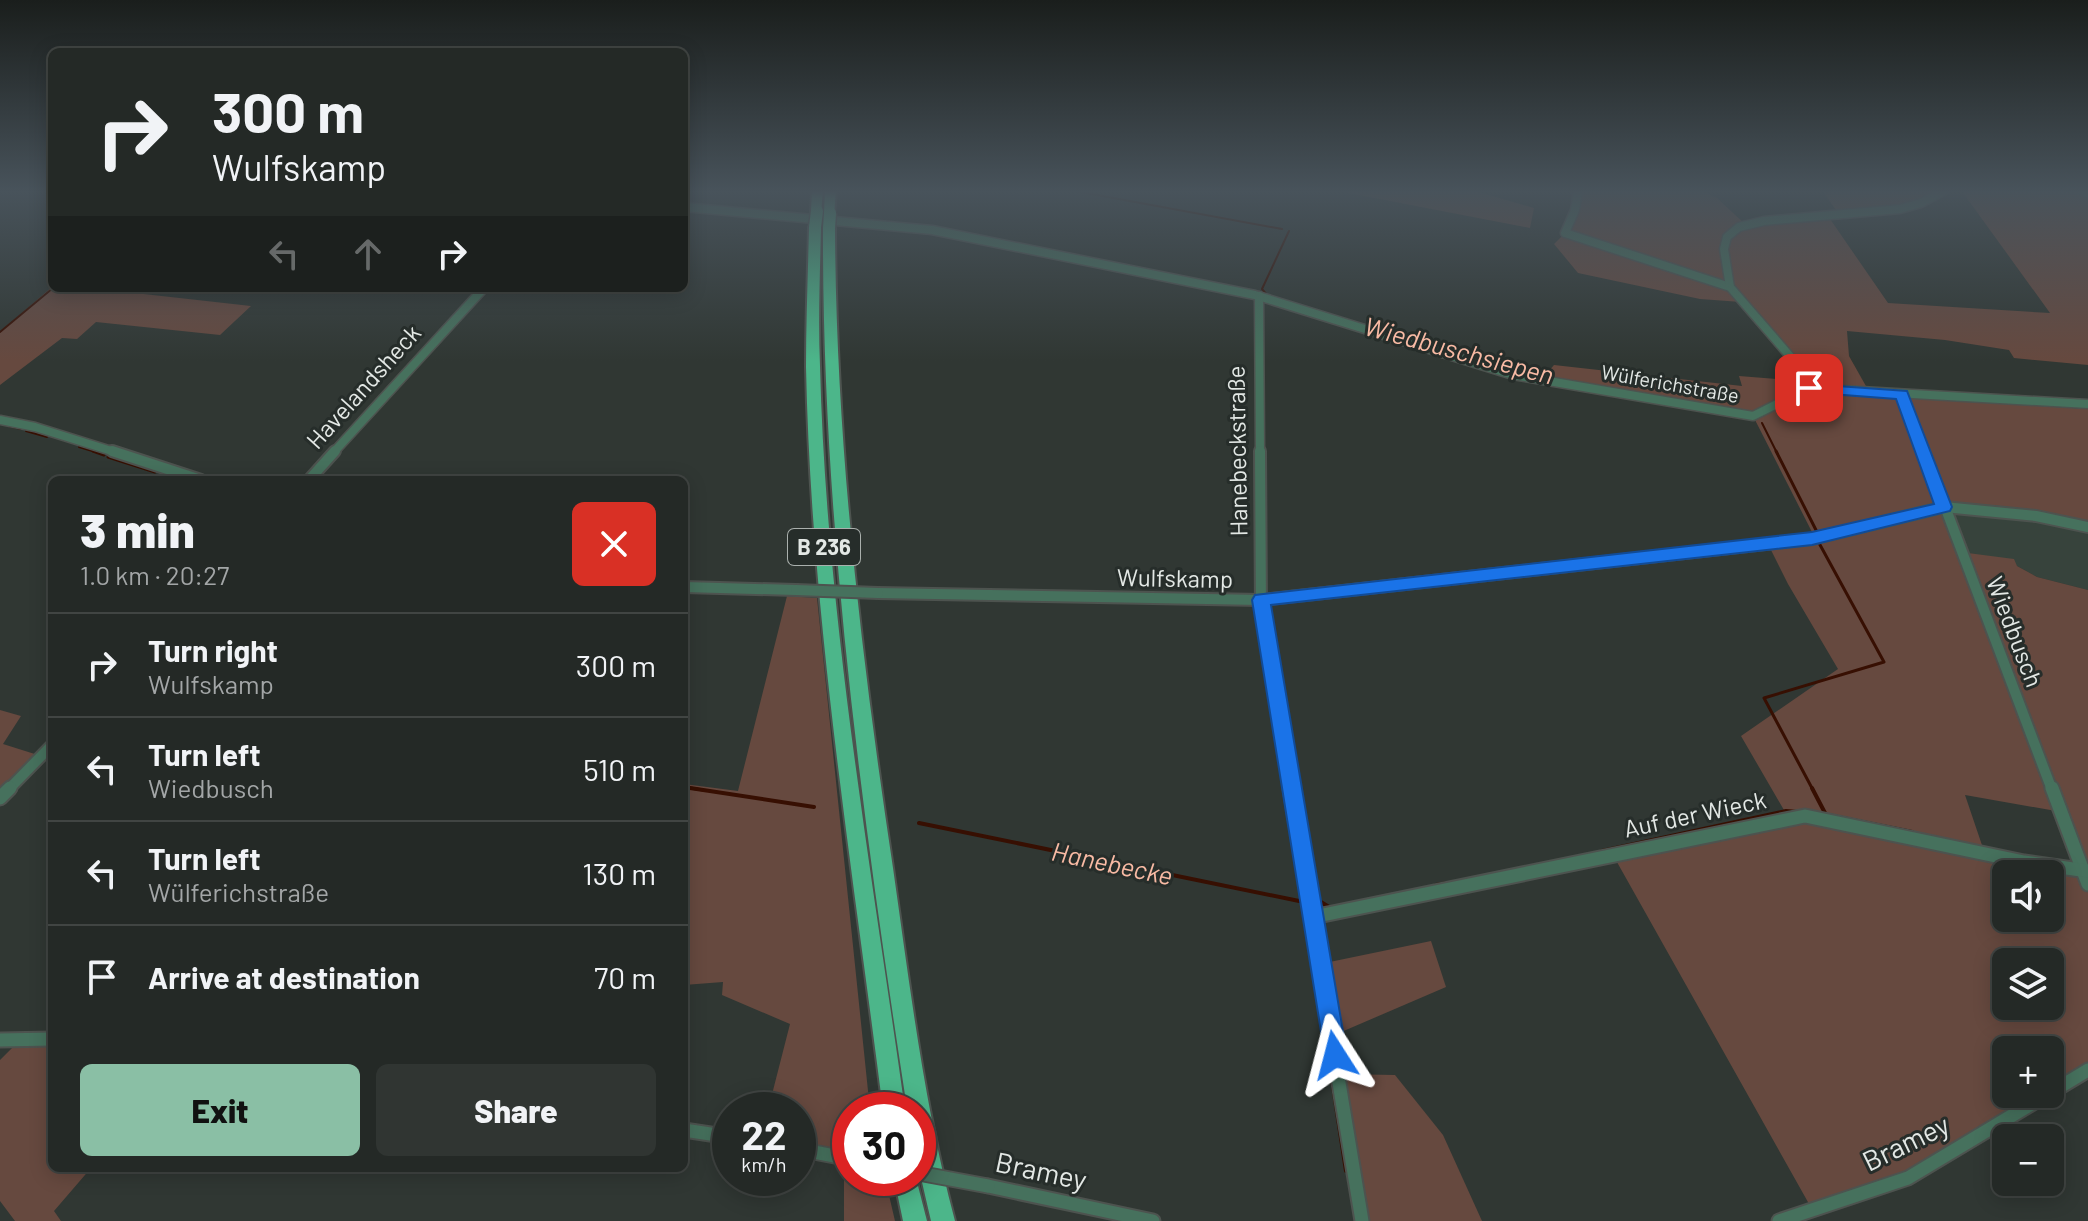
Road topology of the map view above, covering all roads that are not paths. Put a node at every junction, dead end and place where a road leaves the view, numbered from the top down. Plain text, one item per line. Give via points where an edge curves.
1 (821, 247) edge
2 (824, 247) edge
3 (1016, 247) edge
4 (1608, 247) edge
5 (1724, 247) edge
6 (1730, 287) junction
7 (480, 292) edge
8 (1259, 296) junction
9 (1809, 388) junction
10 (1902, 394) junction
11 (2088, 404) edge
12 (0, 420) edge
13 (188, 476) edge
14 (313, 476) edge
15 (1944, 507) junction
16 (2088, 527) edge
17 (688, 587) edge
18 (1261, 600) junction
19 (48, 749) edge
20 (0, 798) edge
21 (2084, 871) edge
22 (2088, 884) edge
23 (1313, 917) junction
24 (48, 1039) edge
25 (0, 1040) edge
26 (2088, 1070) edge
27 (2064, 1084) edge
28 (892, 1092) edge
29 (2024, 1108) edge
30 (688, 1131) edge
31 (712, 1134) edge
32 (936, 1176) edge
33 (909, 1196) edge
34 (915, 1221) edge
35 (943, 1221) edge
36 (1153, 1221) edge
37 (1362, 1221) edge
38 (1779, 1221) edge

1 - 28 highway, B 236 via 813,366 822,527
2 - 35 highway, B 236 via 832,439 851,629 920,1115
3 - 8 street, Wülferichstraße
4 - 6 street
5 - 6 street
6 - 9 street via 1795,362
7 - 14 street, Havelandsheck
8 - 9 street, Wülferichstraße via 1513,375 1753,416
8 - 18 street, Hanebeckstraße
9 - 10 street
10 - 11 street
10 - 15 street, Wiedbusch
12 - 13 street
15 - 16 street, Wulfskamp
15 - 18 street, Wulfskamp via 1812,539
15 - 21 street, Wiedbusch
17 - 18 street, Wulfskamp, bridge
18 - 23 street, Hanebeckstraße
19 - 20 street
21 - 22 street, Wiedbusch
21 - 23 street, Auf der Wieck via 1805,816
23 - 37 street, Hanebeckstraße
24 - 25 street
26 - 27 street, Bramey
29 - 38 street, Bramey via 1908,1178
30 - 31 street
32 - 36 street, Bramey, bridge
33 - 34 highway

